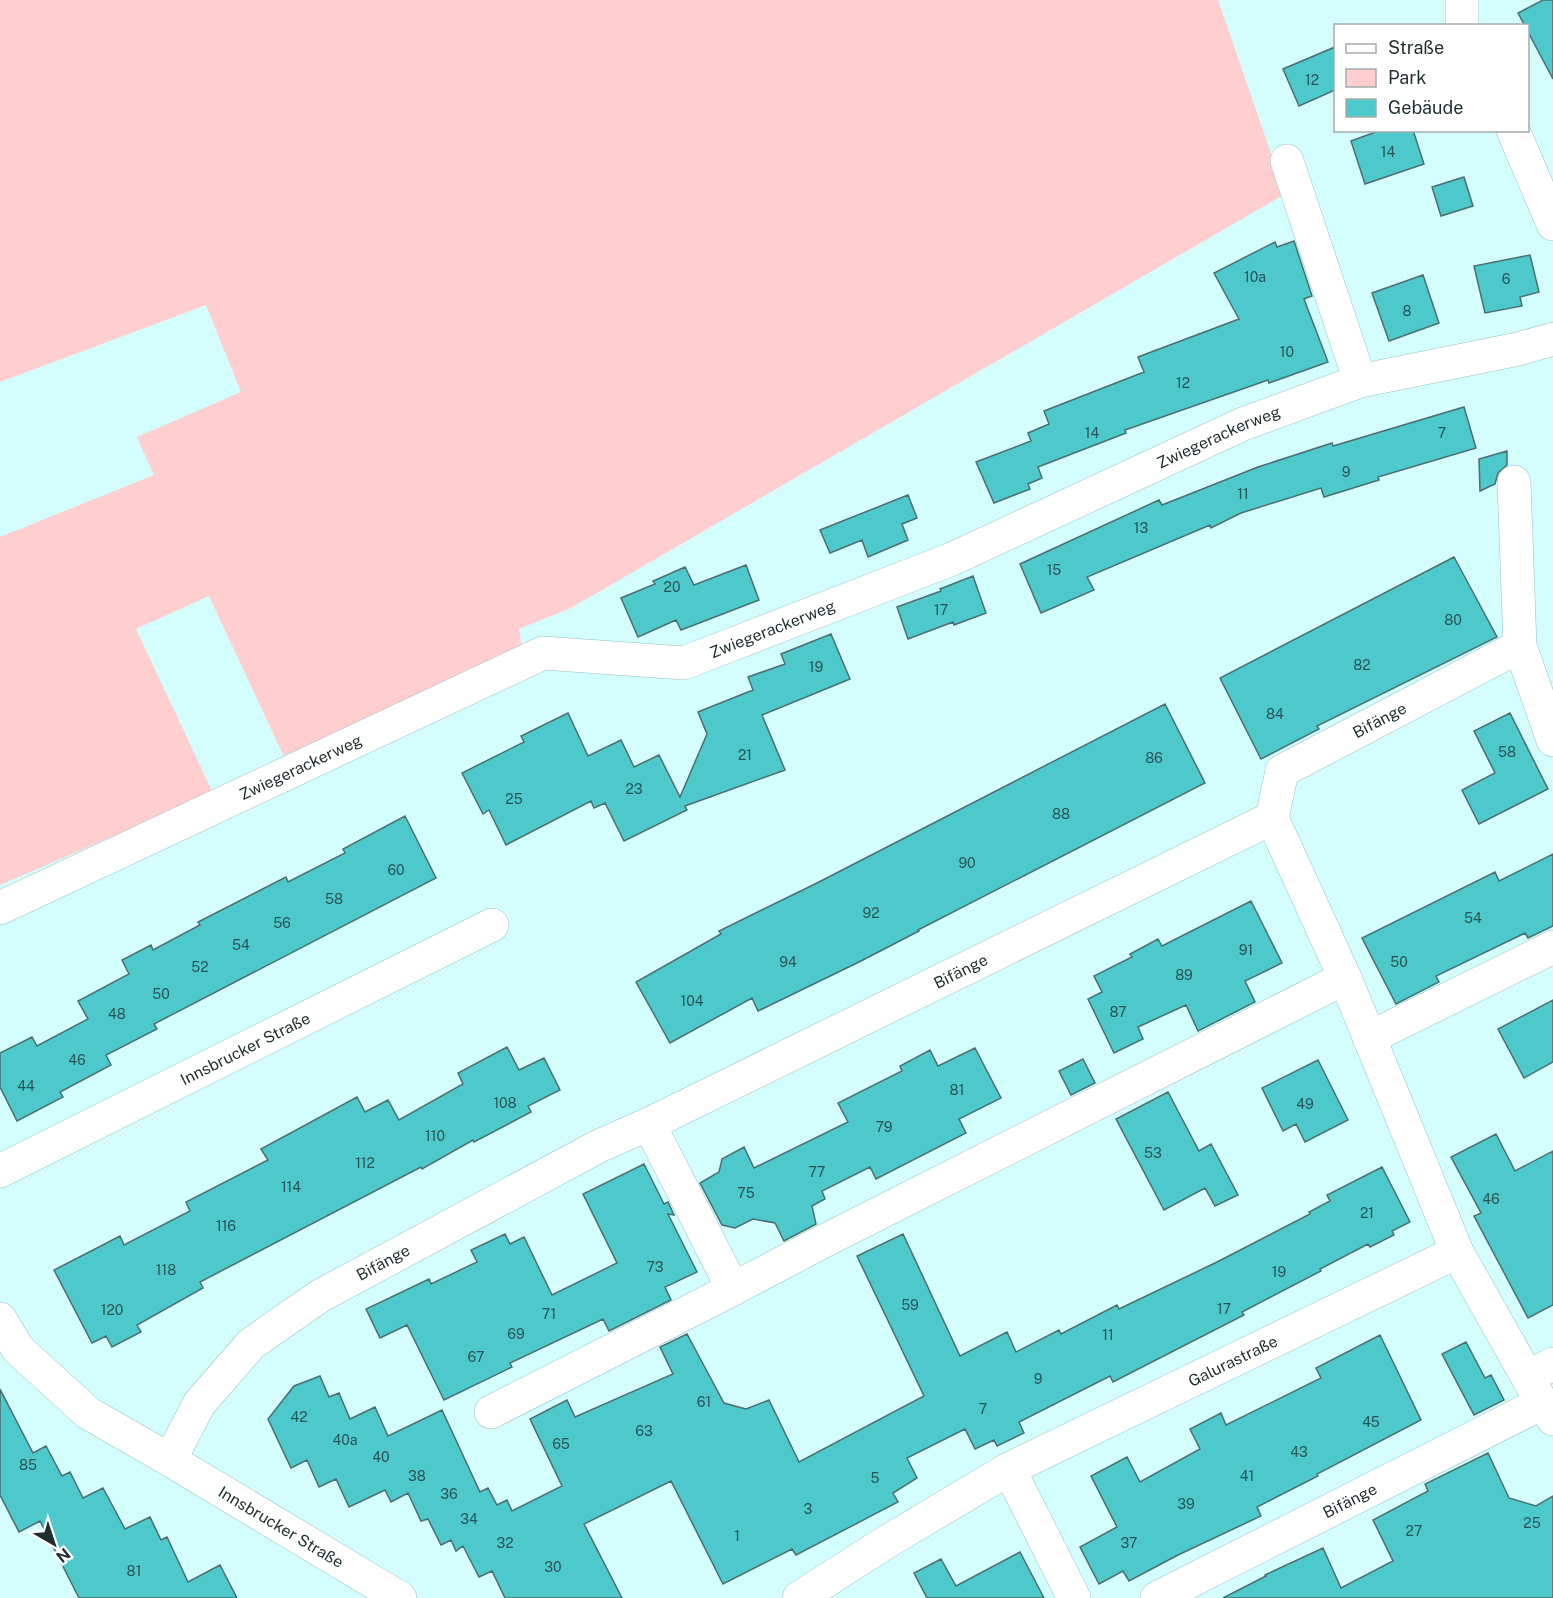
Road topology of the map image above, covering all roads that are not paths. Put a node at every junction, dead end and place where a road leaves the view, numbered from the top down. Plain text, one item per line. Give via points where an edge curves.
1 (1462, 0) edge
2 (1462, 24) edge
3 (1514, 132) edge
4 (1287, 160) dead end
5 (1553, 224) edge
6 (1553, 339) edge
7 (1360, 381) junction
8 (1514, 482) dead end
9 (1520, 646) junction
10 (1553, 740) edge
11 (1272, 818) junction
12 (0, 908) edge
13 (492, 925) dead end
14 (1553, 947) edge
15 (1345, 978) junction
16 (1369, 1038) junction
17 (649, 1124) junction
18 (0, 1171) edge
19 (1457, 1252) junction
20 (733, 1289) junction
21 (0, 1319) edge
22 (1544, 1391) edge
23 (491, 1412) dead end
24 (170, 1460) junction
25 (1009, 1469) junction
26 (400, 1598) edge
27 (799, 1598) edge
28 (1074, 1598) edge
29 (1157, 1598) edge

1 - 2 street
3 - 5 street
4 - 7 street
6 - 7 street, Zwiegerackerweg
7 - 12 street, Zwiegerackerweg via 1243,424 952,559 684,663 543,654
8 - 9 street
9 - 10 street
9 - 11 street, Bifänge via 1282,771
11 - 15 street, Bifänge
11 - 17 street, Bifänge
13 - 18 street, Innsbrucker Straße
14 - 16 street
15 - 16 street, Bifänge
15 - 20 street
16 - 19 street, Bifänge
17 - 20 street
17 - 24 street, Bifänge via 599,1146 320,1296 251,1344 199,1404
19 - 22 street, Bifänge
19 - 25 street, Galurastraße
20 - 23 street
21 - 24 street, Innsbrucker Straße via 18,1349 88,1413
22 - 29 street, Bifänge
24 - 26 street, Innsbrucker Straße
25 - 27 street, Galurastraße
25 - 28 street

